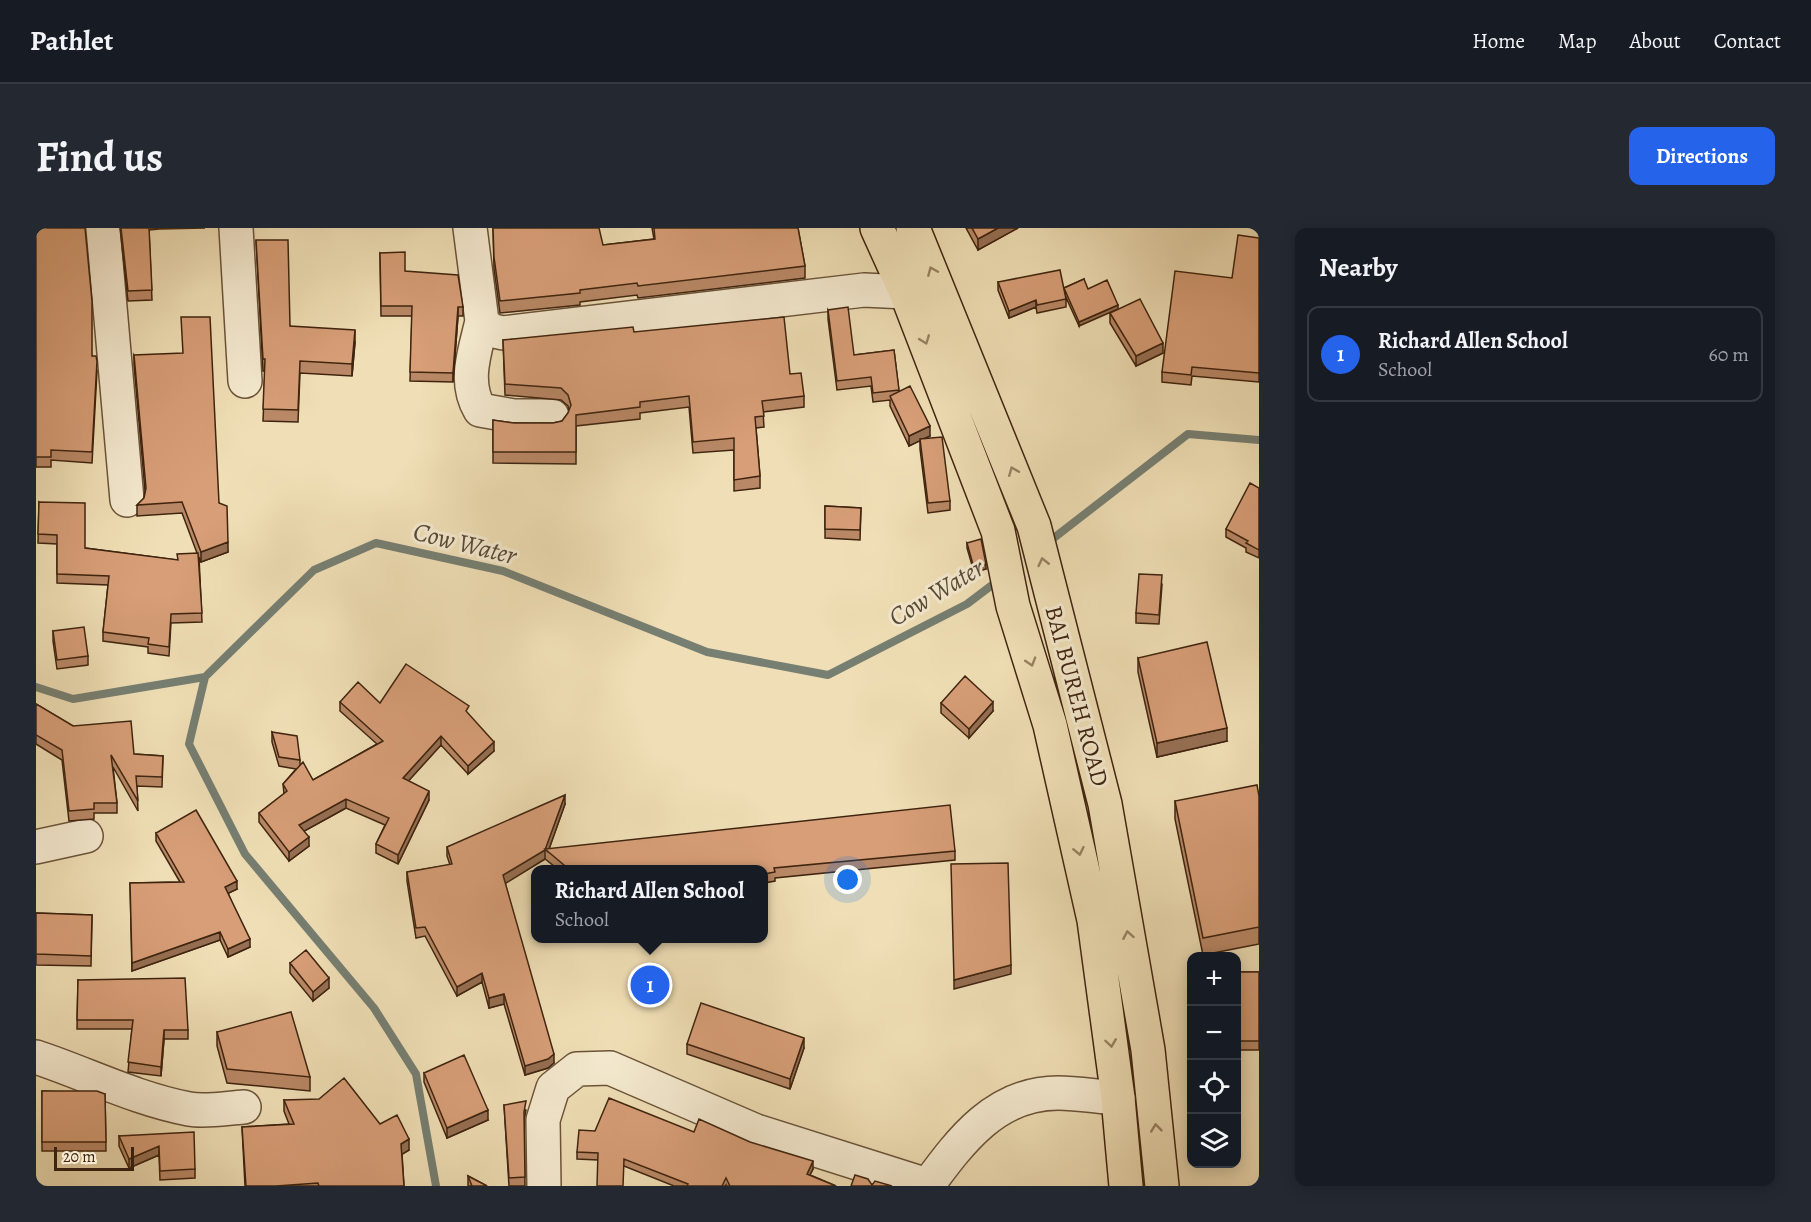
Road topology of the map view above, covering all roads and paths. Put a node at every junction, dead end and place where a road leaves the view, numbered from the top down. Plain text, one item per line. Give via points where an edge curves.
1 (103, 228) edge
2 (236, 228) edge
3 (470, 228) edge
4 (877, 228) edge
5 (913, 228) edge
6 (906, 292) junction
7 (493, 327) junction
8 (245, 381) dead end
9 (552, 416) dead end
10 (127, 500) dead end
11 (86, 836) dead end
12 (36, 847) edge
13 (36, 1057) edge
14 (1118, 1098) junction
15 (244, 1107) dead end
16 (544, 1186) edge
17 (929, 1186) edge
18 (1126, 1186) edge
19 (1162, 1186) edge

1 - 10 street
2 - 8 street
3 - 7 street
4 - 6 highway, BAI BUREH ROAD
19 -> 5 highway, BAI BUREH ROAD via 1148,1050 1105,804 1034,526
6 - 7 street via 864,290
6 -> 14 highway, BAI BUREH ROAD via 998,531 1013,606 1050,725 1094,920
7 - 9 street via 470,375 472,397 480,410 514,416
11 - 12 street
13 - 15 street via 128,1092 191,1109
14 - 17 street via 1057,1093 1021,1099 995,1112 961,1140
14 - 18 highway, BAI BUREH ROAD
16 - 17 street via 543,1120 553,1088 577,1069 610,1068 756,1131

